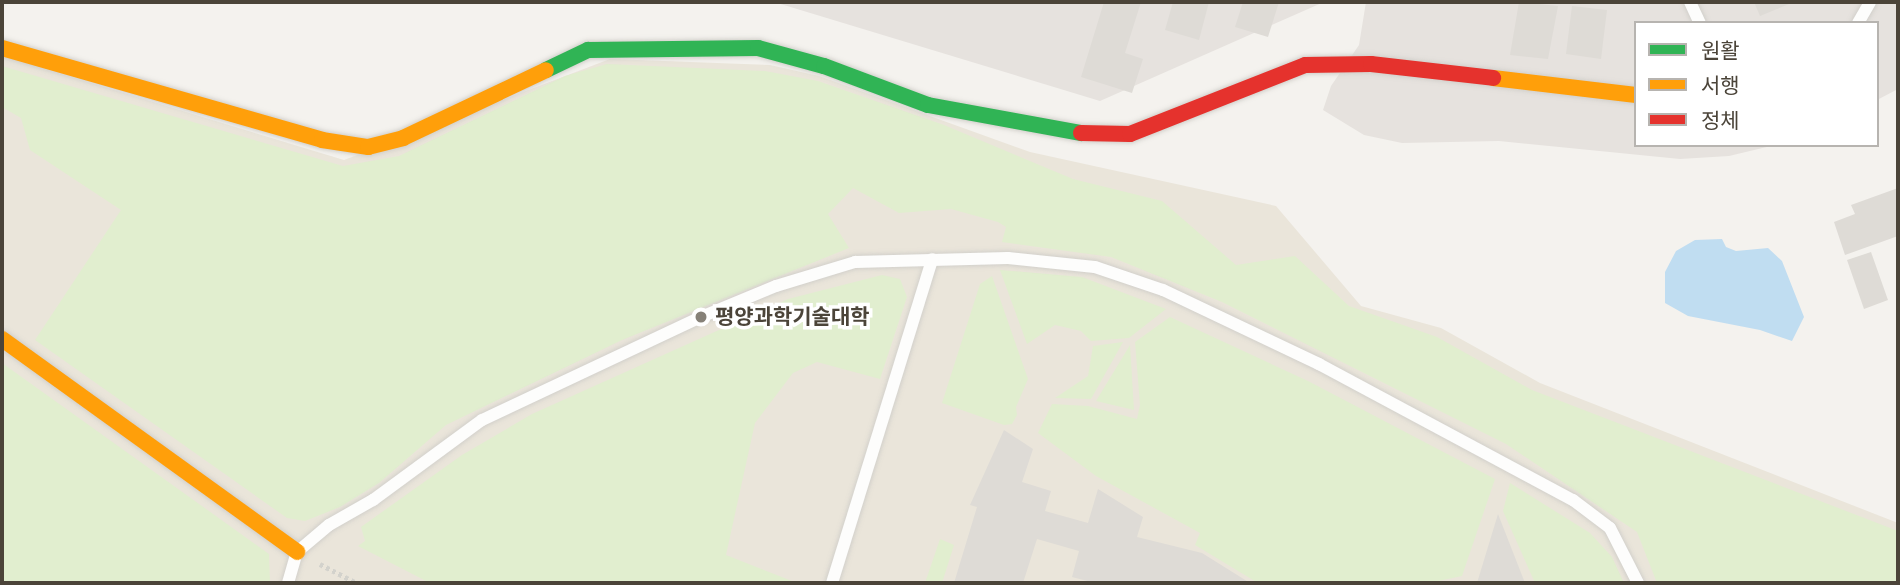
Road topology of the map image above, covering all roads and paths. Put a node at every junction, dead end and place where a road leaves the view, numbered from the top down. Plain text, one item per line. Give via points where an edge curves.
1 (1690, 2) edge
2 (1870, 2) edge
3 (1699, 21) edge
4 (1859, 21) edge
5 (2, 48) edge
6 (1634, 96) edge
7 (932, 259) junction
8 (2, 340) edge
9 (297, 552) junction
10 (288, 583) edge
11 (357, 583) edge
12 (832, 583) edge
13 (1639, 583) edge

1 - 3 lane
2 - 4 lane
5 - 6 street via 322,140 368,147 403,138 588,50 758,48 824,66 928,105 1072,134 1130,134 1305,65 1371,64
7 - 9 lane via 855,262 776,286 701,317 482,420
7 - 12 lane
7 - 13 lane via 1008,258 1095,267 1163,290 1319,364 1573,500 1610,527
8 - 9 street
9 - 10 lane
9 - 11 path

